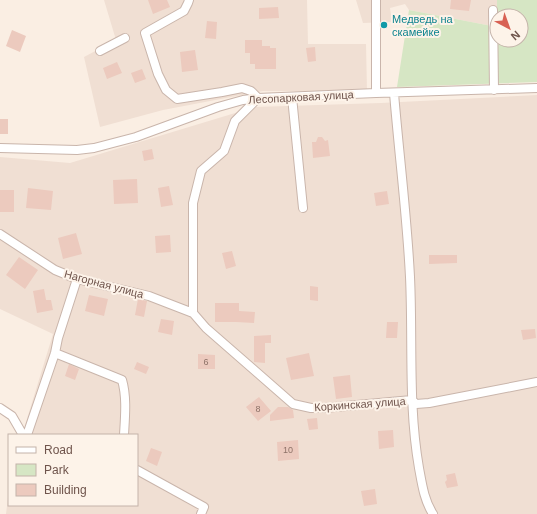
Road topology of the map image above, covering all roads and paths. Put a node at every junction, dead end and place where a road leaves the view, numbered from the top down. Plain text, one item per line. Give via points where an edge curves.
1 (189, 0) edge
2 (376, 0) edge
3 (125, 38) dead end
4 (493, 48) edge
5 (100, 51) dead end
6 (537, 88) edge
7 (494, 90) junction
8 (376, 93) junction
9 (394, 93) junction
10 (292, 97) junction
11 (258, 98) junction
12 (0, 148) edge
13 (303, 208) dead end
14 (0, 234) edge
15 (77, 279) junction
16 (193, 313) junction
17 (55, 353) junction
18 (537, 382) edge
19 (412, 400) junction
20 (0, 408) edge
21 (22, 434) edge
22 (28, 434) edge
23 (124, 434) edge
24 (138, 471) edge
25 (201, 514) edge
26 (433, 514) edge

1 - 11 street via 184,11 145,33 166,90 177,99 242,88 251,91
2 - 8 street
3 - 5 street
4 - 7 street
6 - 7 street, Лесопарковая улица
7 - 9 street, Лесопарковая улица
8 - 9 street, Лесопарковая улица
8 - 10 street, Лесопарковая улица
9 - 19 street via 406,208
10 - 11 street, Лесопарковая улица
10 - 13 street
11 - 12 street, Лесопарковая улица via 218,107 136,137 94,148
11 - 16 street via 235,121 224,151 201,172 193,203
14 - 15 street, Нагорная улица via 55,270
15 - 16 street, Нагорная улица via 149,296
15 - 17 street
16 - 19 street, Коркинская улица via 206,328 293,404 324,408
17 - 22 street
17 - 23 street via 122,380 125,390
18 - 19 street, Коркинская улица via 429,403 416,404
19 - 26 street via 416,448 424,494
20 - 21 street via 12,416
24 - 25 street via 204,507

